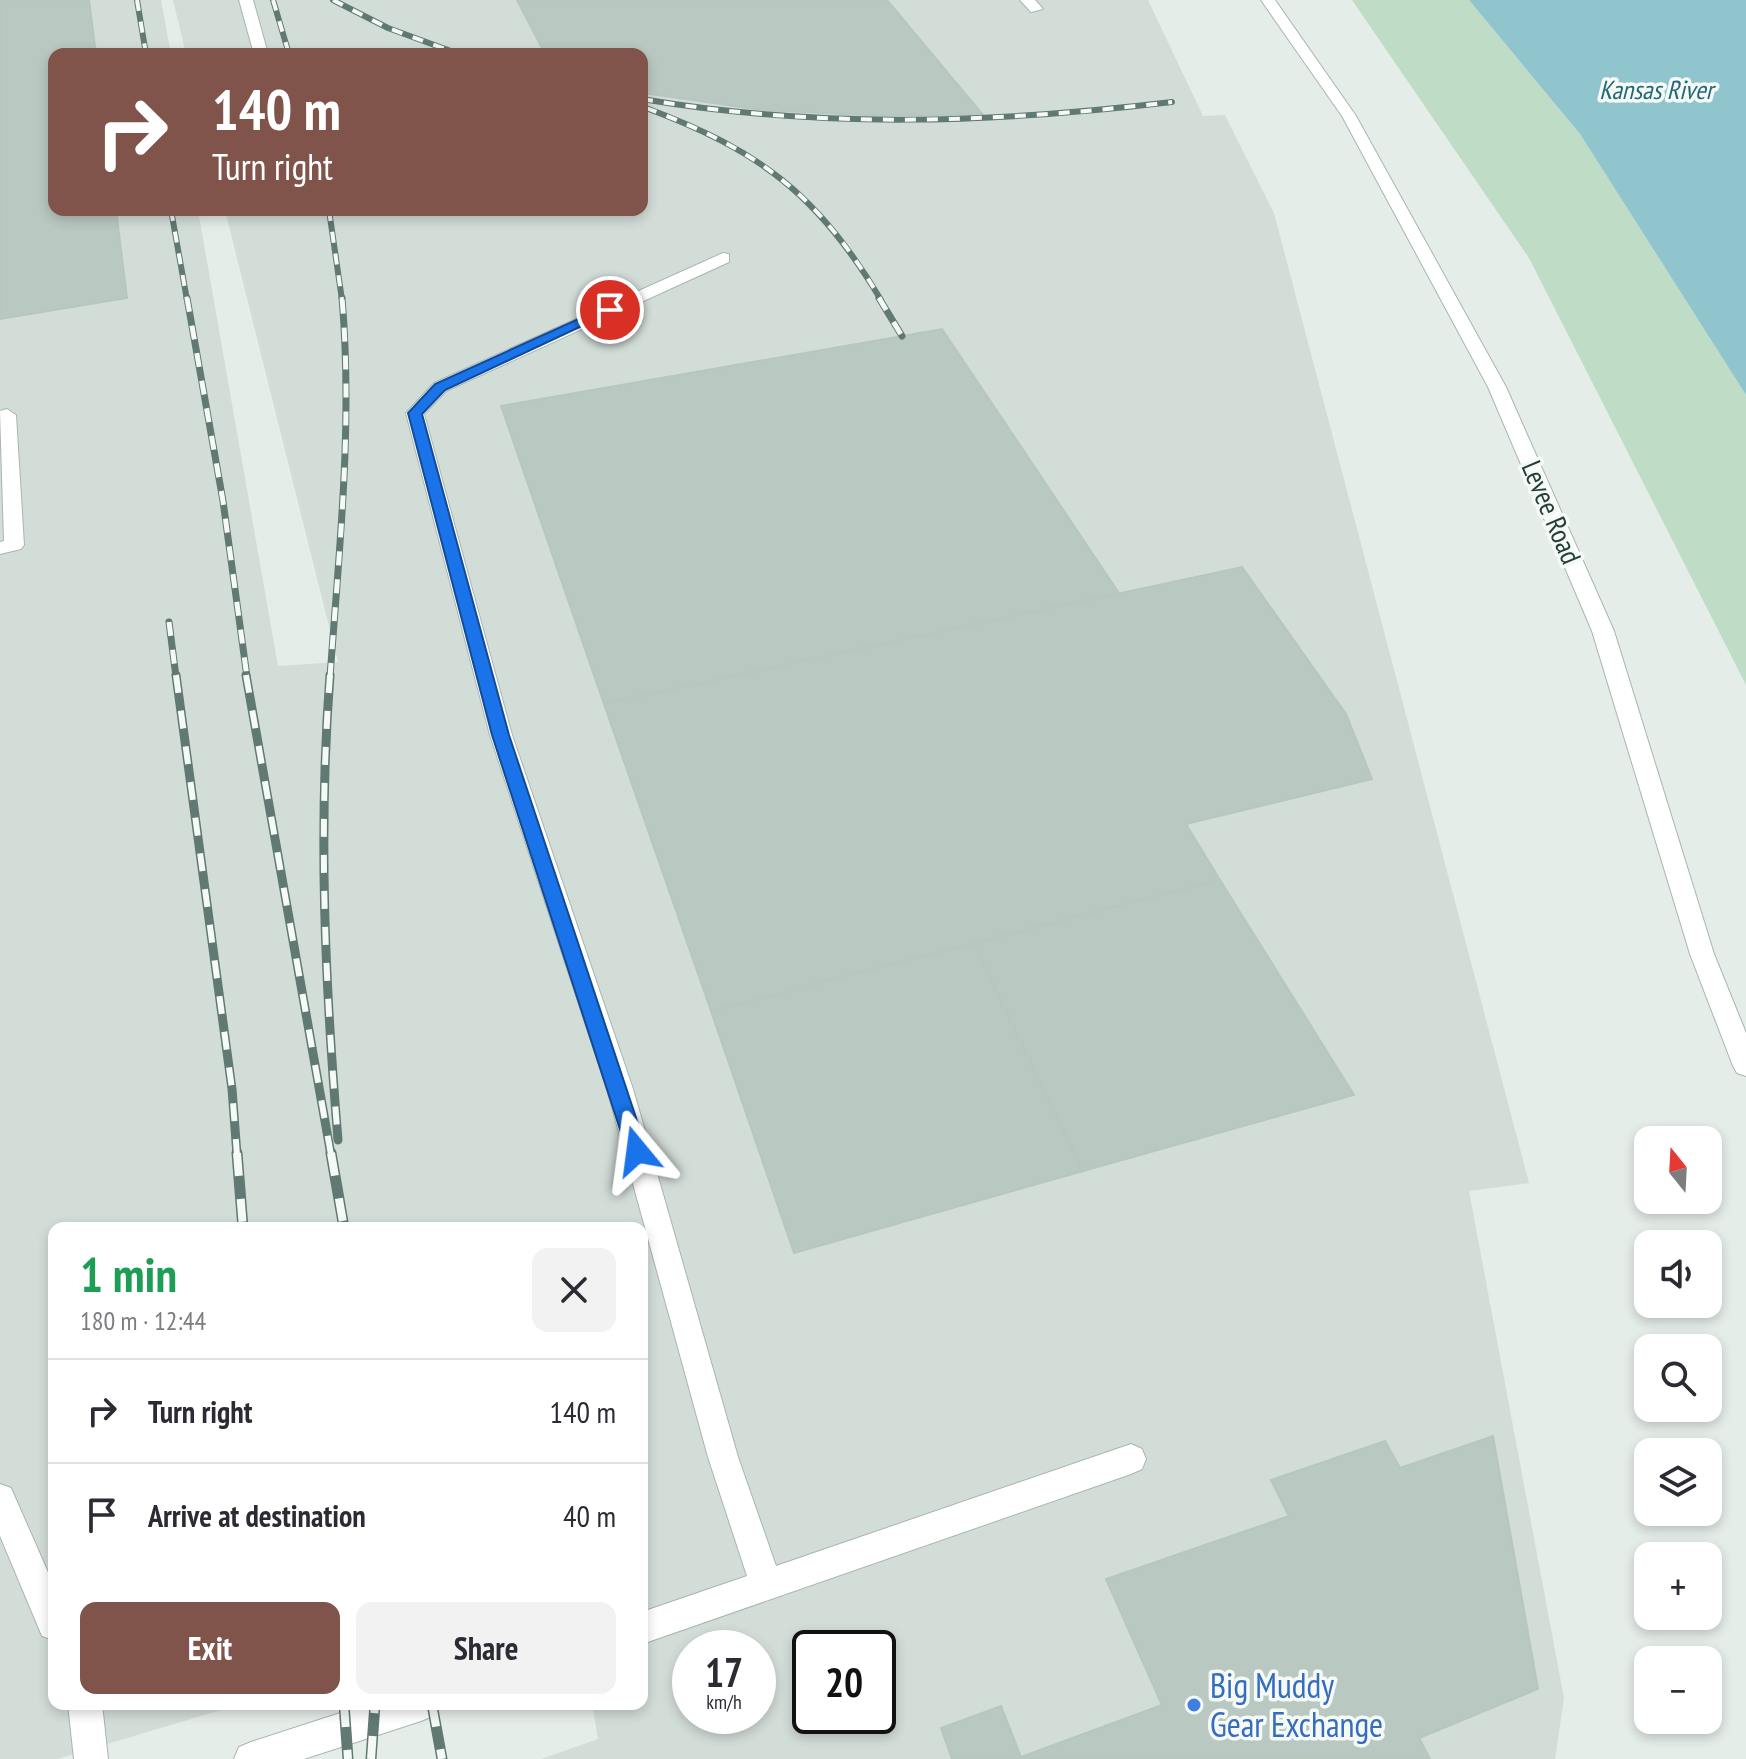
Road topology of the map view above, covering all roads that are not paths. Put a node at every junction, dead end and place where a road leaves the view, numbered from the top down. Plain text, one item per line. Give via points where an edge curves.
1 (246, 0) edge
2 (1268, 0) edge
3 (259, 48) edge
4 (723, 258) dead end
5 (0, 417) edge
6 (0, 548) edge
7 (1746, 1066) edge
8 (1131, 1459) dead end
9 (0, 1499) edge
10 (766, 1585) junction
11 (48, 1610) edge
12 (648, 1626) edge
13 (86, 1710) edge
14 (402, 1710) edge
15 (91, 1759) edge
16 (251, 1759) edge

1 - 3 street
2 - 7 street, Levee Road via 1349,116 1497,387 1603,631 1702,954
4 - 10 street via 440,387 415,413 501,735 620,1089 723,1457
5 - 6 street via 7,415 14,545
8 - 10 street
9 - 11 street
10 - 12 street
13 - 15 street
14 - 16 street

